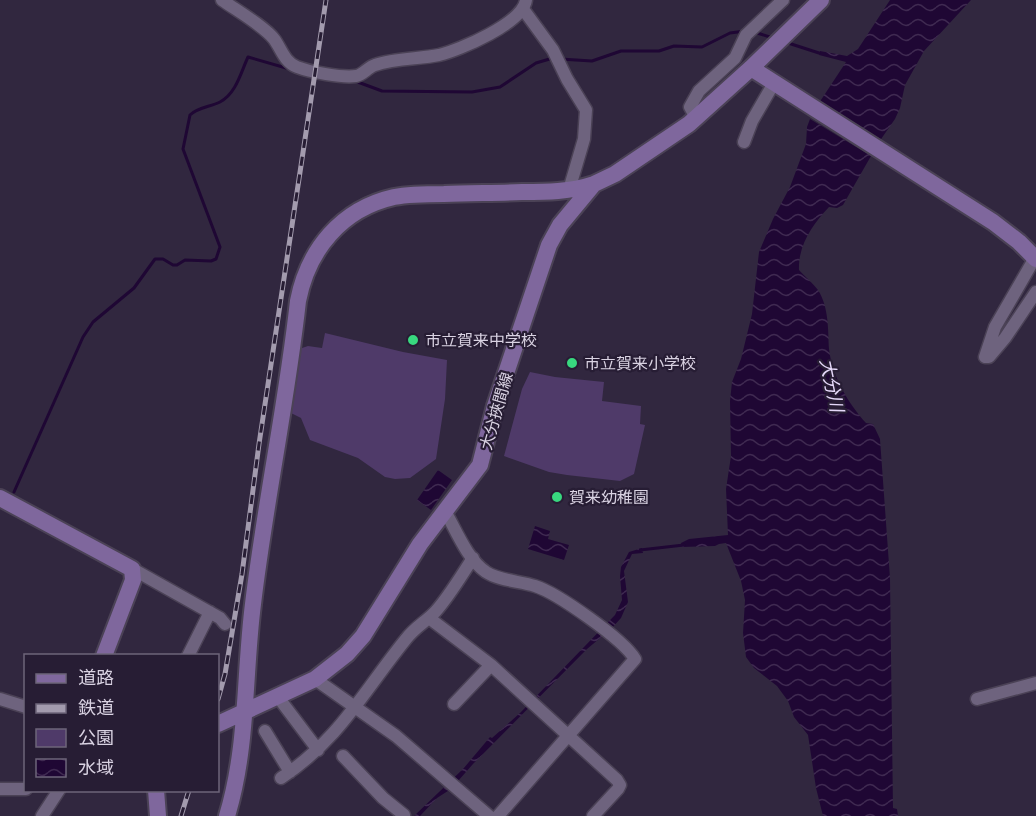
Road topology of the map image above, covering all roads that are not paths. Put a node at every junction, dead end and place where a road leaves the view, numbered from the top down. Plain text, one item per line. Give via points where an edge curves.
1 (222, 0) edge
2 (783, 0) edge
3 (821, 0) edge
4 (524, 5) edge
5 (751, 68) junction
6 (776, 85) junction
7 (696, 118) junction
8 (744, 142) dead end
9 (594, 184) junction
10 (569, 190) junction
11 (1035, 256) edge
12 (1036, 292) edge
13 (0, 498) edge
14 (445, 511) junction
15 (473, 558) junction
16 (129, 567) junction
17 (210, 612) junction
18 (429, 618) junction
19 (225, 624) dead end
20 (105, 654) edge
21 (183, 654) edge
22 (491, 665) junction
23 (315, 679) junction
24 (1036, 683) edge
25 (278, 698) junction
26 (0, 699) edge
27 (977, 699) dead end
28 (454, 704) dead end
29 (24, 706) edge
30 (355, 708) junction
31 (245, 712) junction
32 (219, 724) edge
33 (265, 731) dead end
34 (568, 735) junction
35 (318, 750) junction
36 (343, 756) dead end
37 (0, 789) edge
38 (24, 789) edge
39 (58, 792) edge
40 (156, 792) edge
41 (404, 815) edge
42 (42, 816) edge
43 (158, 816) edge
44 (228, 816) edge
45 (489, 816) edge
46 (498, 816) edge
47 (593, 816) edge

1 - 4 street via 271,35 294,66 356,76 377,64 444,54 489,35
2 - 7 street via 746,35 732,61 696,94 690,107
3 - 5 street, 大分挾間線
4 - 10 street via 586,110 583,142
5 - 6 street
5 - 7 street, 大分挾間線
6 - 8 street via 752,121
6 - 11 street via 993,222
7 - 9 street, 大分挾間線 via 619,172
9 - 10 street
9 - 14 street, 大分挾間線 via 549,244 495,406 483,459
10 - 31 street via 394,197 347,218 313,255 298,301 253,602
11 - 12 street via 995,327 985,357 998,348
13 - 16 street
14 - 15 street
14 - 23 street, 大分挾間線 via 359,642
15 - 18 street
15 - 34 street via 492,575 550,592 598,624 635,658
16 - 17 street
16 - 20 street via 133,580
17 - 19 street
17 - 21 street
18 - 22 street
18 - 30 street via 408,636
22 - 28 street
22 - 34 street
23 - 25 street, 大分挾間線
23 - 30 street
24 - 27 street
25 - 31 street, 大分挾間線
25 - 35 street
26 - 29 street
30 - 35 street
30 - 45 street via 415,752
31 - 32 street, 大分挾間線
31 - 44 street via 241,758
33 - 35 street via 285,775
34 - 46 street
34 - 47 street via 619,783
36 - 41 street
37 - 38 street
39 - 42 street
40 - 43 street

